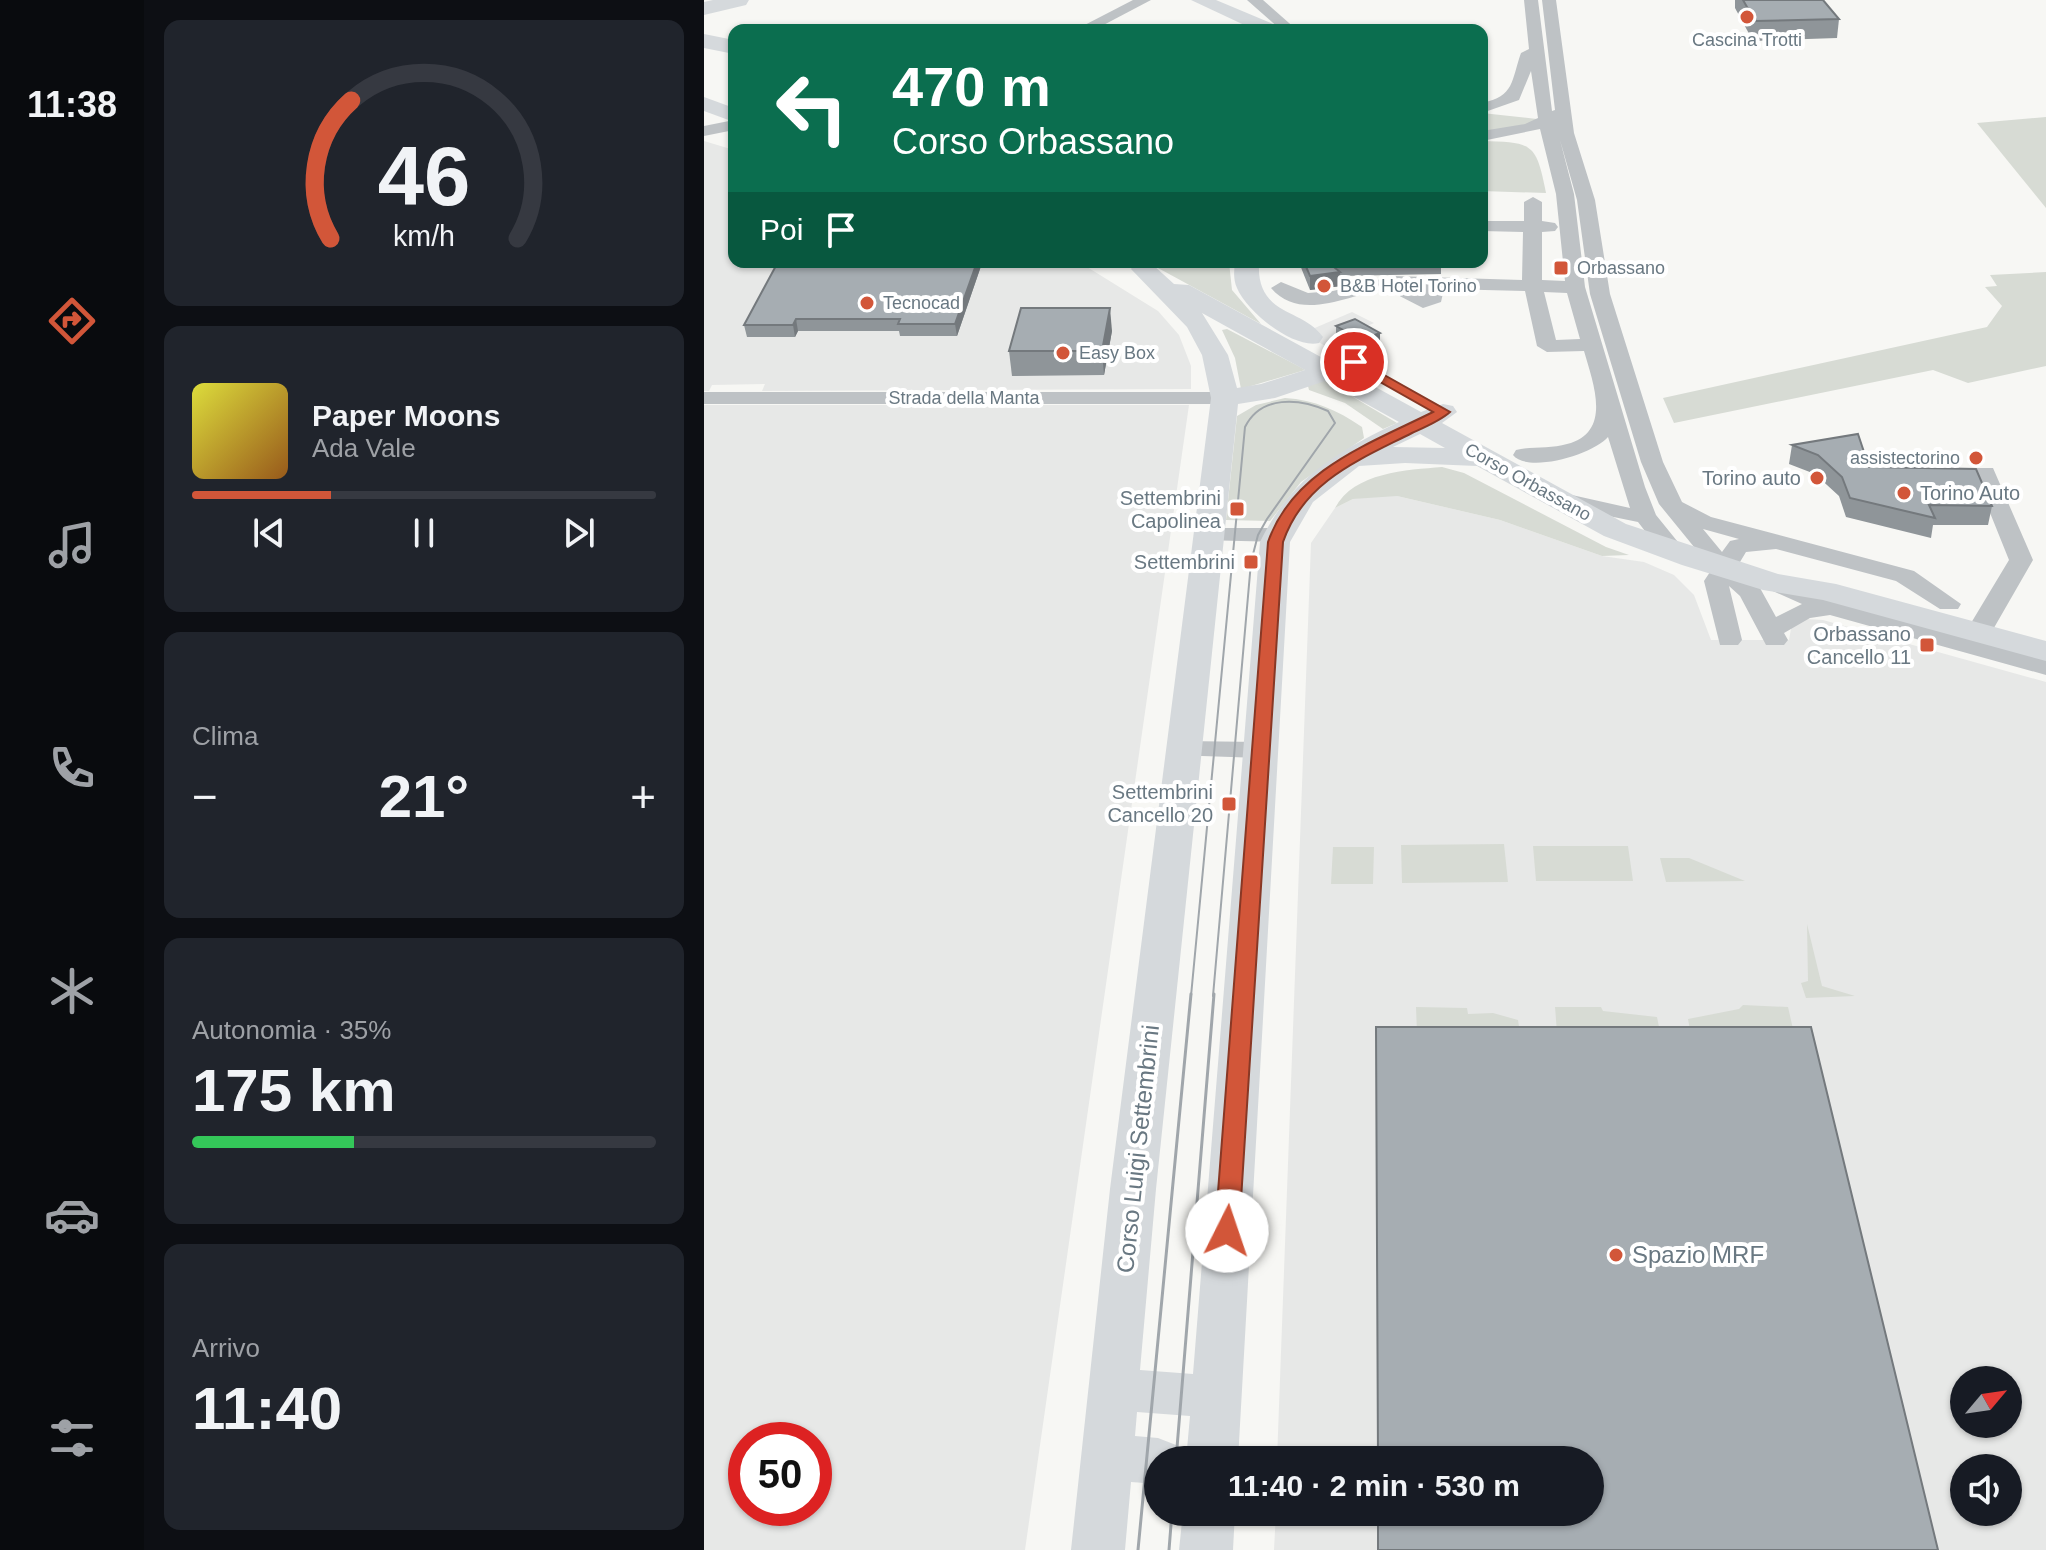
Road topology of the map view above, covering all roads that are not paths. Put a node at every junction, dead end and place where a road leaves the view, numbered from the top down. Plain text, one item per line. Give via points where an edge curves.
1 (738, 0) edge
2 (1144, 0) edge
3 (1200, 0) edge
4 (1254, 0) edge
5 (1531, 0) edge
6 (1549, 0) edge
7 (704, 9) edge
8 (1094, 24) edge
9 (1257, 24) edge
10 (1283, 24) edge
11 (704, 41) edge
12 (1534, 42) junction
13 (728, 46) edge
14 (1573, 58) dead end
15 (704, 103) edge
16 (1488, 108) edge
17 (1570, 108) junction
18 (1488, 110) edge
19 (728, 116) edge
20 (728, 119) edge
21 (1546, 120) junction
22 (704, 128) edge
23 (1566, 133) junction
24 (1488, 135) edge
25 (1488, 136) edge
26 (1561, 174) junction
27 (1533, 202) dead end
28 (1488, 226) edge
29 (1533, 227) junction
30 (1568, 228) junction
31 (1140, 268) edge
32 (1140, 268) edge
33 (1246, 268) edge
34 (1533, 286) junction
35 (1575, 287) junction
36 (1284, 321) junction
37 (1590, 345) junction
38 (1378, 375) junction
39 (1325, 391) junction
40 (704, 398) edge
41 (1225, 398) junction
42 (1608, 404) junction
43 (1432, 418) junction
44 (1370, 449) junction
45 (1524, 455) junction
46 (1488, 460) junction
47 (1340, 464) junction
48 (1985, 473) dead end
49 (1554, 497) junction
50 (1660, 504) junction
51 (1208, 535) junction
52 (1278, 535) junction
53 (1684, 543) junction
54 (1788, 543) junction
55 (1731, 557) junction
56 (1774, 583) junction
57 (1949, 604) junction
58 (1831, 607) junction
59 (1983, 624) junction
60 (1729, 640) dead end
61 (2042, 652) edge
62 (1183, 749) junction
63 (1260, 750) junction
64 (1114, 1389) junction
65 (1216, 1397) junction
66 (1213, 1446) edge
67 (1106, 1457) junction
68 (1144, 1460) edge
69 (1208, 1526) edge
70 (1098, 1550) edge
71 (1206, 1550) edge

1 - 7 highway
2 - 8 street
3 - 9 main road
4 - 10 street
5 - 12 street
6 - 17 street
11 - 13 highway
12 - 16 street via 1517,97
12 - 21 street
14 - 17 street
15 - 19 main road
17 - 21 street
17 - 23 street
18 - 21 street
20 - 22 street
21 - 23 street
21 - 24 street
21 - 26 street
23 - 50 street via 1586,200 1600,294
25 - 26 street via 1533,145
26 - 30 street
27 - 29 street
28 - 29 street
29 - 30 street
29 - 34 street
30 - 35 street
31 - 39 main road, Corso Orbassano
32 - 41 main road, Corso Luigi Settembrini via 1185,307 1208,336
33 - 36 main road, Corso Orbassano via 1251,293
34 - 35 street
34 - 36 street via 1393,282 1318,301 1294,297 1281,279
34 - 37 street via 1547,346
35 - 37 street
36 - 38 main road, Corso Orbassano
37 - 42 street
38 - 39 main road via 1354,368
38 - 43 main road, Corso Orbassano
39 - 41 main road
39 - 43 main road, Corso Orbassano
39 - 44 main road via 1374,429
40 - 41 street, Strada della Manta
41 - 51 main road, Corso Luigi Settembrini
42 - 45 street via 1601,433 1591,441 1563,451
42 - 50 street
43 - 44 main road
43 - 45 main road, Corso Orbassano
43 - 46 main road, Corso Orbassano
44 - 47 main road
45 - 50 main road, Corso Orbassano
46 - 47 main road via 1405,454
46 - 49 main road, Corso Orbassano
47 - 52 main road via 1311,487 1284,518
48 - 59 street via 2021,560
49 - 50 street via 1621,514
49 - 53 main road, Corso Orbassano via 1615,530
50 - 53 main road, Corso Orbassano
50 - 54 street, Corso Orbassano via 1703,522
51 - 52 street
51 - 62 main road, Corso Luigi Settembrini
52 - 63 main road
53 - 55 main road, Corso Orbassano
54 - 55 street, Corso Orbassano via 1753,542
54 - 57 street, Corso Orbassano via 1905,576
55 - 56 main road, Corso Orbassano
55 - 57 main road, Corso Orbassano
55 - 58 street via 1774,635 1809,609
55 - 60 street via 1716,581
56 - 58 street, Corso Orbassano
56 - 59 main road, Corso Orbassano
57 - 59 main road, Corso Orbassano
58 - 61 street, Corso Orbassano
59 - 61 main road, Corso Orbassano
62 - 63 street
62 - 64 main road, Corso Luigi Settembrini
63 - 65 main road
64 - 65 main road
64 - 67 main road, Corso Luigi Settembrini
65 - 66 main road
67 - 68 main road
67 - 70 main road, Corso Luigi Settembrini
69 - 71 main road

